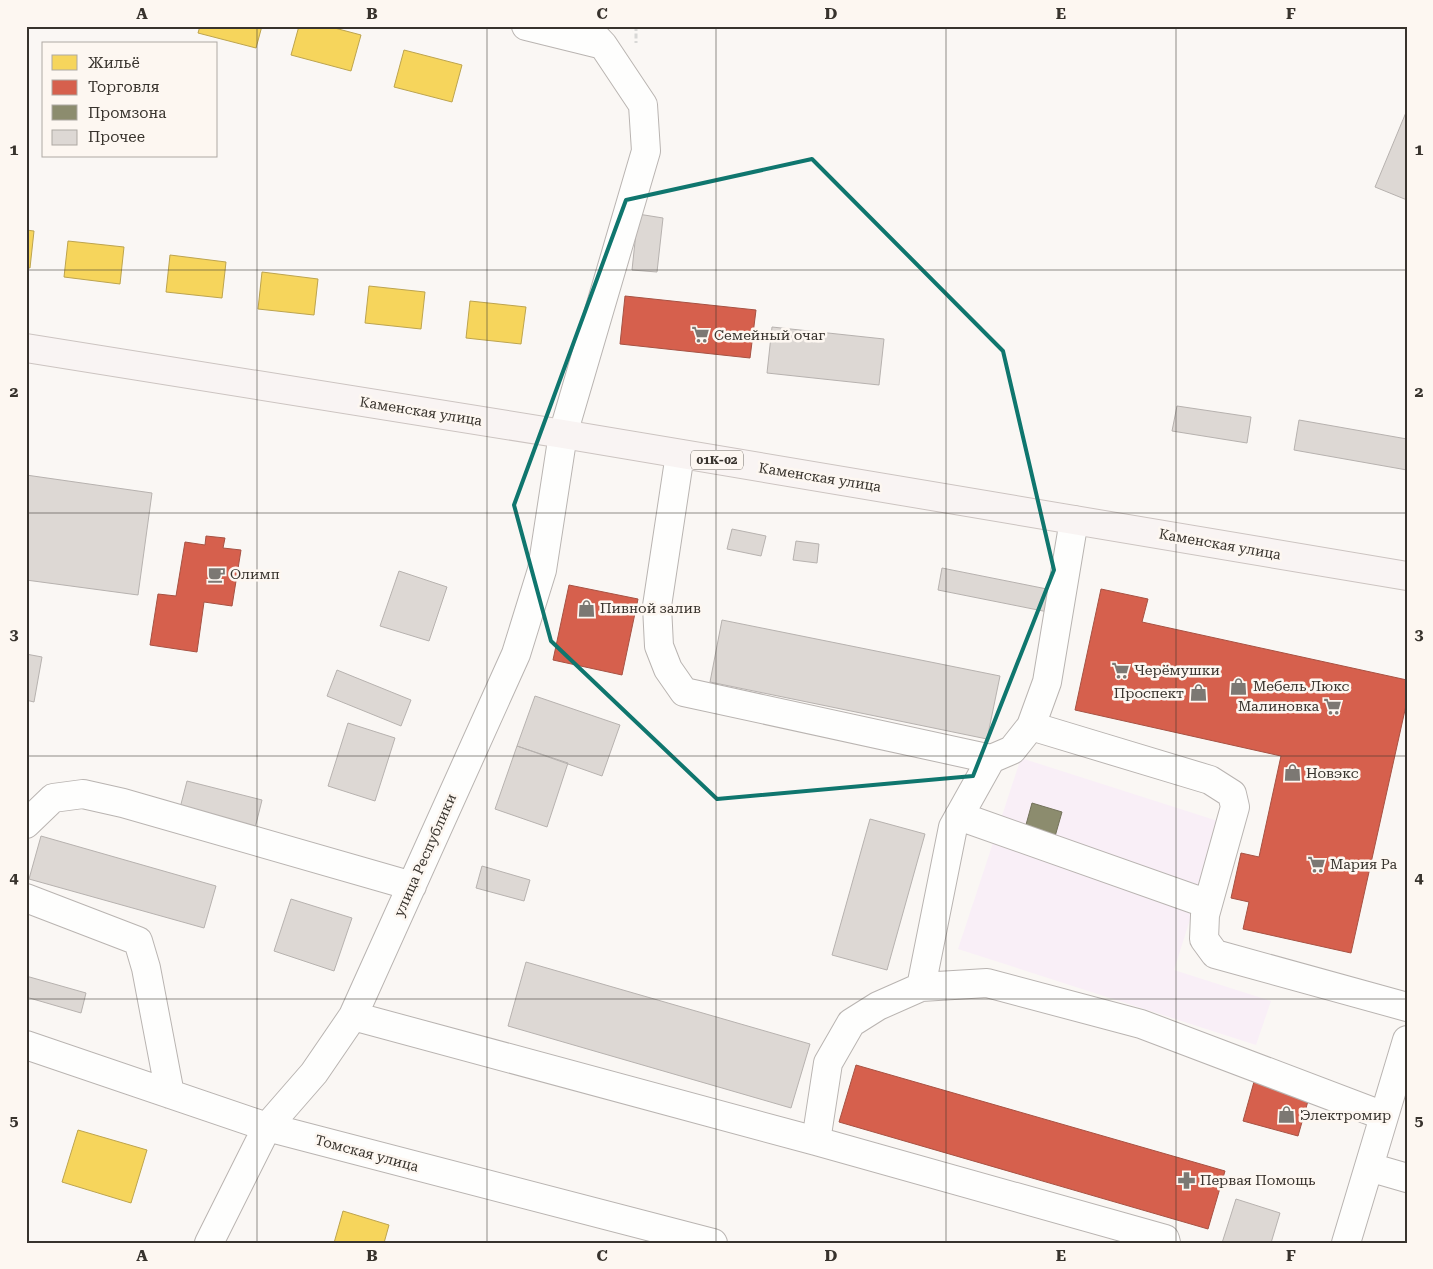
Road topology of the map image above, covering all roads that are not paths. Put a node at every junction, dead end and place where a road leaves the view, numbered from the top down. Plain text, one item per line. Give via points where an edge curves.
1 (526, 26) edge
2 (594, 36) edge
3 (26, 348) edge
4 (563, 434) junction
5 (680, 454) junction
6 (1074, 520) junction
7 (1407, 576) edge
8 (1031, 726) junction
9 (991, 759) junction
10 (959, 816) junction
11 (26, 824) edge
12 (412, 886) junction
13 (26, 898) edge
14 (1208, 904) junction
15 (921, 987) junction
16 (1407, 1007) edge
17 (353, 1016) junction
18 (1407, 1040) edge
19 (26, 1045) edge
20 (170, 1094) junction
21 (1384, 1116) junction
22 (267, 1127) junction
23 (816, 1141) junction
24 (1369, 1167) junction
25 (1407, 1178) edge
26 (209, 1243) edge
27 (713, 1243) edge
28 (1166, 1243) edge
29 (1346, 1243) edge

1 - 2 street
2 - 4 street, улица Республики via 643,105 646,151
3 - 4 main road, Каменская улица / 01К-02
4 - 5 main road, Каменская улица / 01К-02
4 - 12 street, улица Республики via 542,570 516,654
5 - 6 main road, Каменская улица / 01К-02
5 - 9 street via 657,606 660,646 668,669 684,692
6 - 7 main road, Каменская улица / 01К-02
6 - 8 street via 1047,682
8 - 9 street via 1012,750
8 - 14 street via 1210,780 1232,794 1235,808
9 - 10 street
10 - 14 street
10 - 15 street via 953,827
11 - 12 street via 53,798 83,794
12 - 17 street, улица Республики
13 - 20 street via 138,941
14 - 16 street via 1204,939 1215,954
15 - 21 street via 987,983 1141,1024
15 - 23 street via 878,1006 851,1023 828,1063
17 - 22 street, улица Республики via 314,1073
17 - 23 street
18 - 21 street
19 - 20 street, Томская улица
20 - 22 street, Томская улица
21 - 24 street
22 - 26 street, улица Республики
22 - 27 street, Томская улица
23 - 28 street via 1165,1239
24 - 25 street
24 - 29 street

